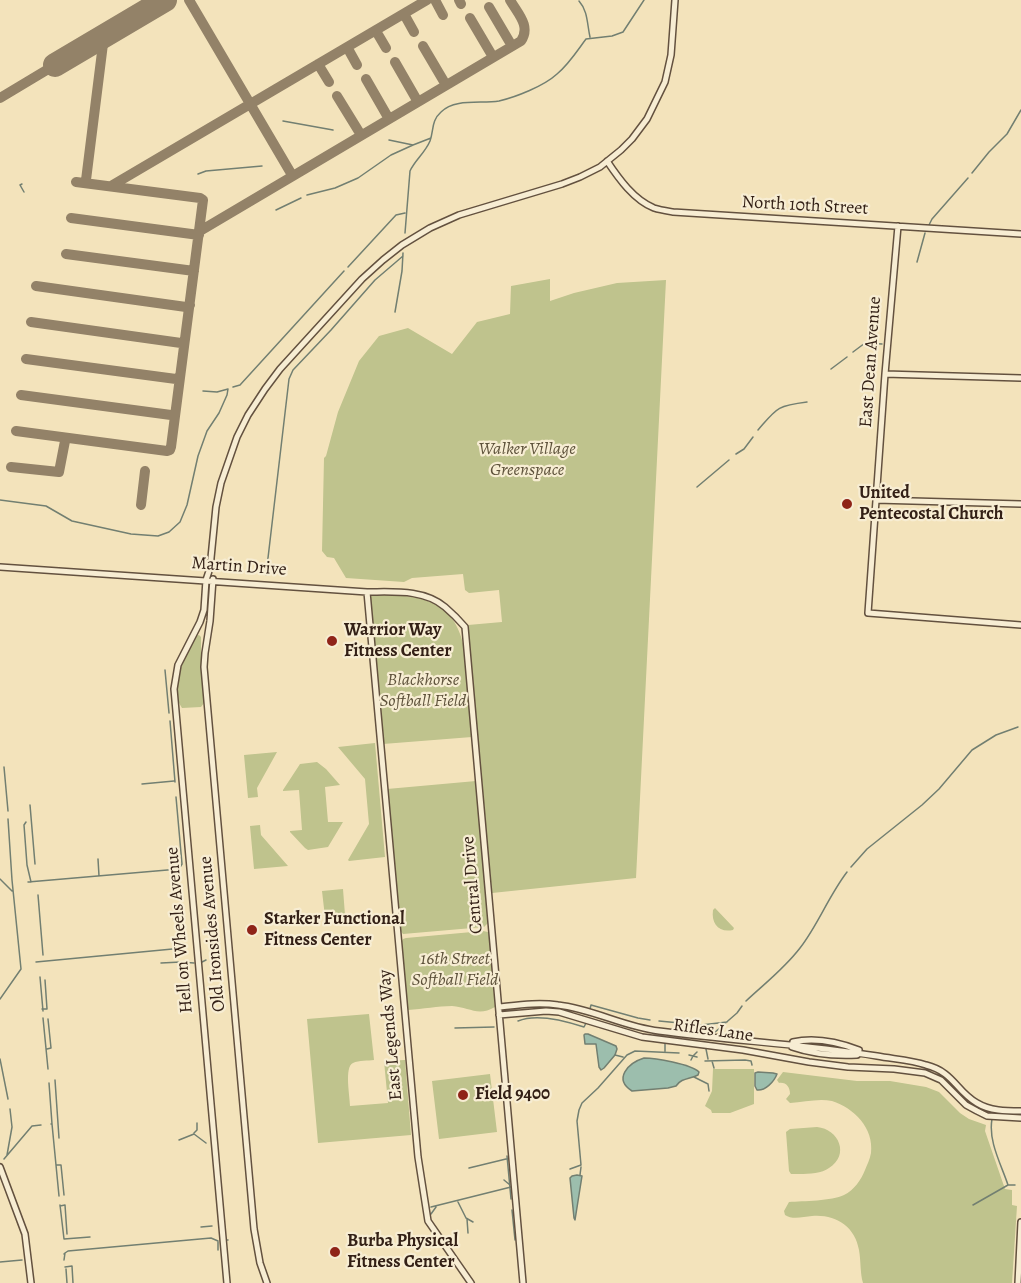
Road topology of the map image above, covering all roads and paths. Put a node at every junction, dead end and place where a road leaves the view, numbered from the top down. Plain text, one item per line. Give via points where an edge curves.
1 (675, 0) edge
2 (607, 162) junction
3 (898, 226) junction
4 (1021, 234) edge
5 (885, 374) junction
6 (1021, 378) edge
7 (876, 500) junction
8 (1021, 504) edge
9 (0, 567) edge
10 (210, 580) junction
11 (367, 592) junction
12 (1021, 625) edge
13 (465, 627) joint
14 (499, 1007) junction
15 (499, 1015) junction
16 (1021, 1111) edge
17 (1021, 1118) edge
18 (0, 1167) edge
19 (1021, 1222) edge
20 (31, 1283) edge
21 (227, 1283) edge
22 (267, 1283) edge
23 (471, 1283) edge
24 (523, 1283) edge
25 (1018, 1283) edge

1 - 2 street via 671,55 662,90 637,133
2 - 3 street, North 10th Street via 631,191 652,207 666,211
2 - 10 street via 571,182 438,224 402,245 362,279 280,369 248,415 217,496
3 - 4 street, North 10th Street
3 - 5 street, East Dean Avenue
5 - 6 street
5 - 7 street, East Dean Avenue
7 - 8 street
7 - 12 street, East Dean Avenue via 868,613
9 - 10 street, Martin Drive
10 - 11 street, Martin Drive
10 - 21 street, Hell on Wheels Avenue via 202,616 178,665 174,689
10 - 22 street, Old Ironsides Avenue via 210,621 204,660 254,1229
11 - 13 street, Martin Drive via 430,598
11 - 23 street, East Legends Way via 417,1157 428,1221
13 - 14 street, Central Drive
14 - 15 street, Central Drive
14 - 16 street, Rifles Lane via 557,1004 651,1030 843,1050 925,1064 945,1073 984,1107
15 - 17 street, Rifles Lane via 559,1012 649,1038 848,1067 925,1073 987,1116
15 - 24 street, Central Drive
18 - 20 street via 25,1234
19 - 25 street

